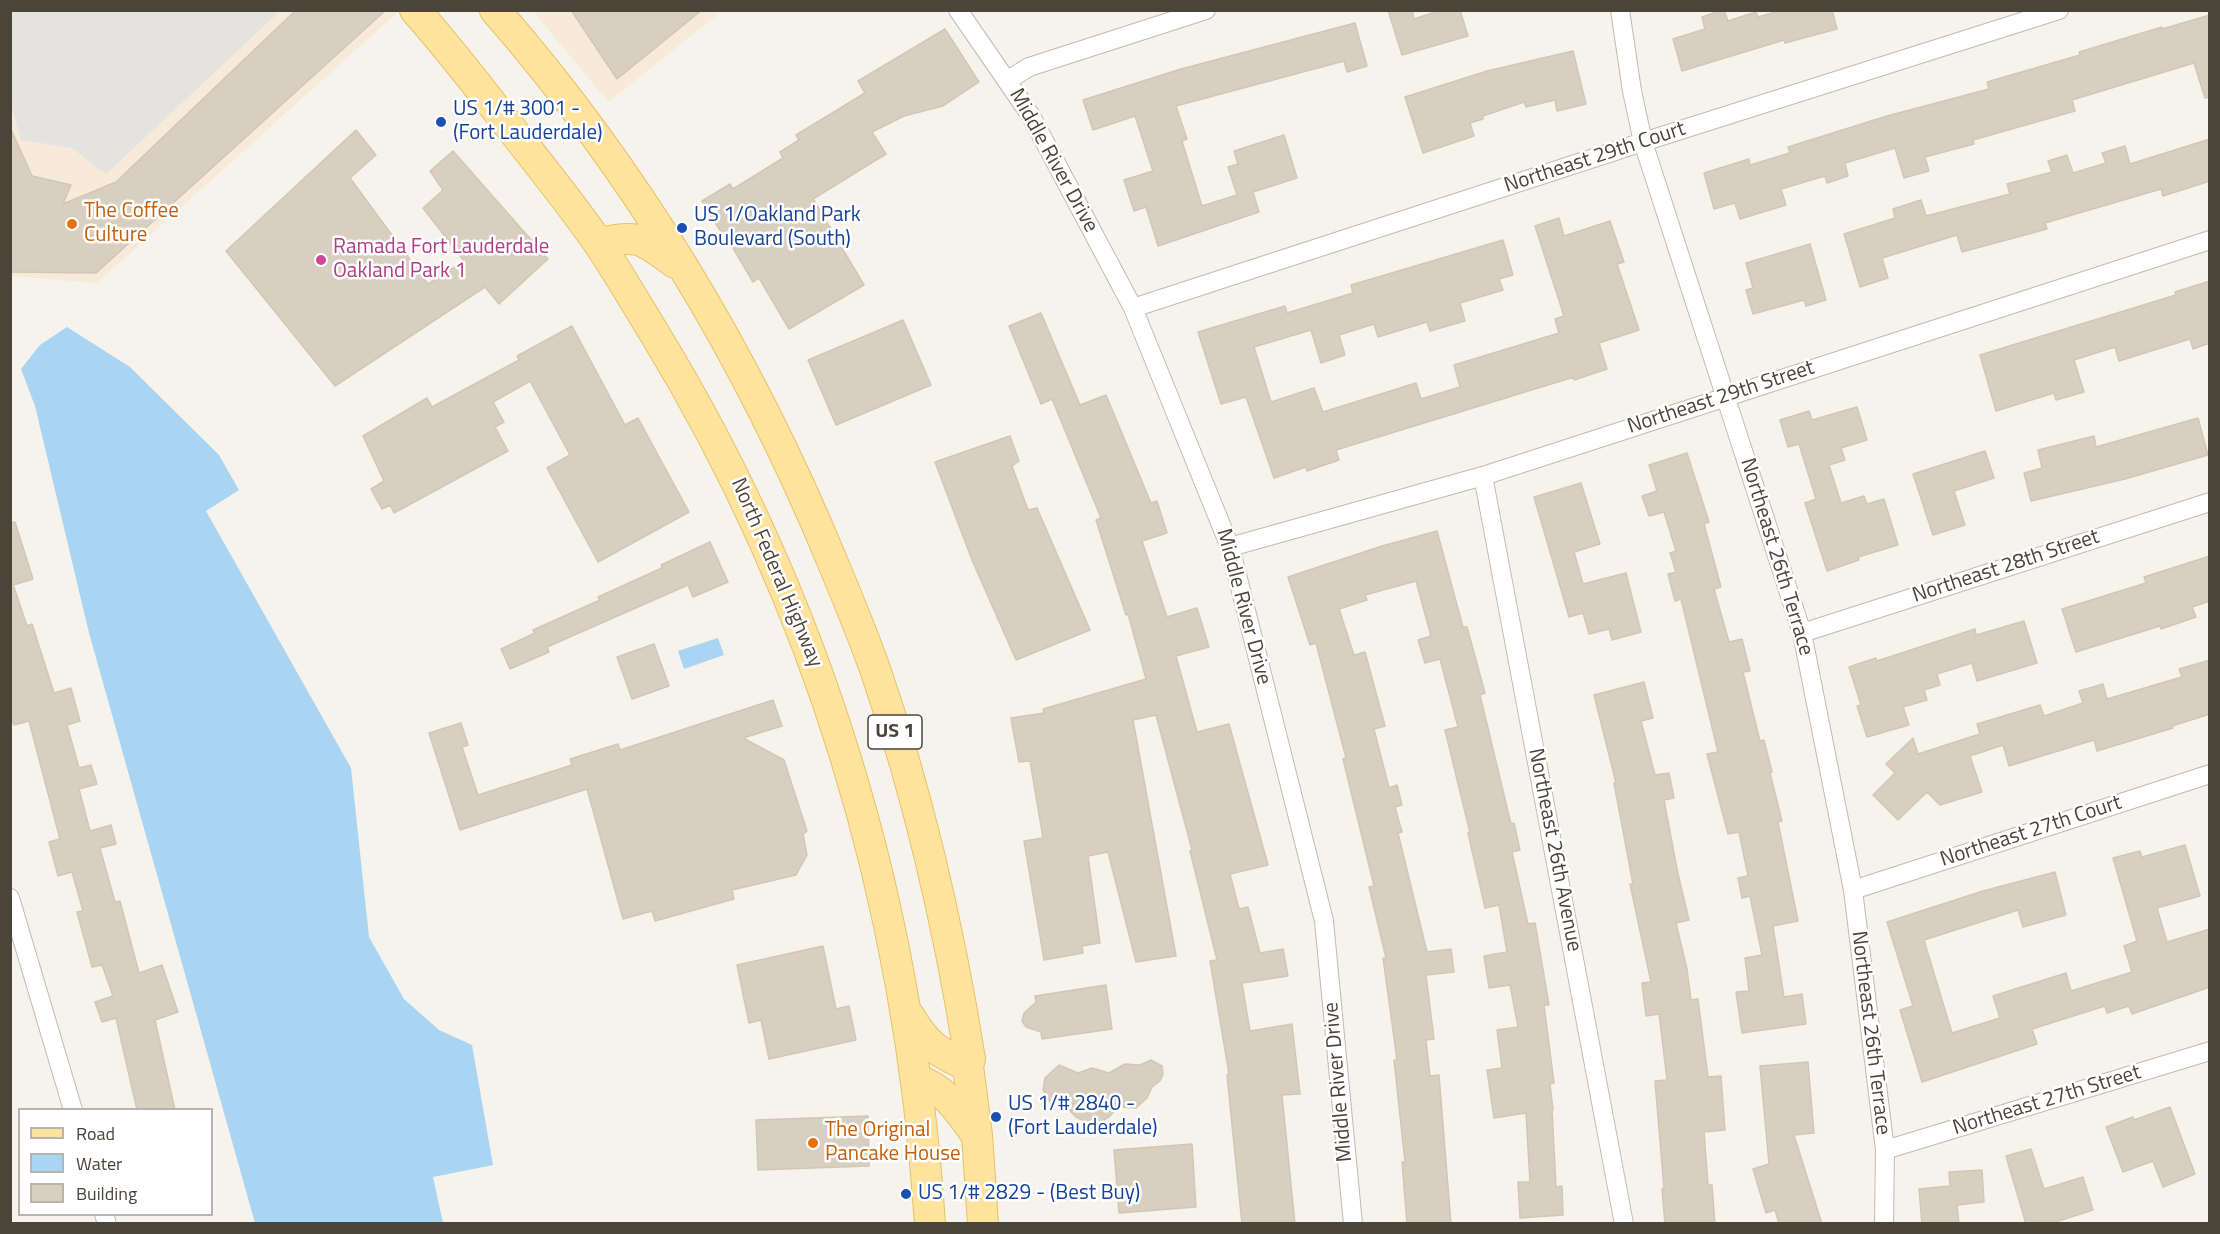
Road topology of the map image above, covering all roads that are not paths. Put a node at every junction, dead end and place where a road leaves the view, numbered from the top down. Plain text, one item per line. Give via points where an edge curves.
1 (415, 10) edge
2 (495, 10) edge
3 (958, 10) edge
4 (1206, 10) edge
5 (1620, 10) edge
6 (2059, 10) edge
7 (1008, 80) junction
8 (1643, 142) junction
9 (2210, 240) edge
10 (598, 244) junction
11 (686, 272) junction
12 (1132, 308) junction
13 (1726, 397) junction
14 (1483, 476) junction
15 (2210, 502) edge
16 (1230, 547) junction
17 (1803, 633) junction
18 (2210, 774) edge
19 (1853, 890) junction
20 (10, 898) edge
21 (906, 1012) junction
22 (2208, 1057) edge
23 (968, 1066) junction
24 (916, 1079) junction
25 (72, 1108) edge
26 (977, 1136) junction
27 (1885, 1150) junction
28 (930, 1224) edge
29 (983, 1224) edge
30 (1353, 1224) edge
31 (1624, 1224) edge
32 (1884, 1224) edge

1 - 10 main road, North Federal Highway / US 1
2 - 11 main road, US 1 via 588,126 636,192
3 - 7 street, Middle River Drive
4 - 7 street via 1029,67
5 - 8 street, Northeast 26th Terrace
6 - 8 street, Northeast 29th Court
7 - 12 street, Middle River Drive via 1031,116
8 - 12 street, Northeast 29th Court
8 - 13 street, Northeast 26th Terrace
9 - 13 street, Northeast 29th Street
10 - 11 main road via 622,238 646,242
10 - 21 main road, North Federal Highway / US 1 via 686,384 726,458 797,614 852,774 874,853
11 - 23 main road, US 1 via 792,466 876,671 932,865 960,1000
12 - 16 street, Middle River Drive
13 - 14 street, Northeast 29th Street
13 - 17 street, Northeast 26th Terrace
14 - 16 street, Northeast 29th Street
14 - 31 street, Northeast 26th Avenue
15 - 17 street, Northeast 28th Street
16 - 30 street, Middle River Drive via 1324,921
17 - 19 street, Northeast 26th Terrace
18 - 19 street, Northeast 27th Court
19 - 27 street, Northeast 26th Terrace
20 - 25 street
21 - 23 main road via 924,1040 941,1054
21 - 24 main road, North Federal Highway / US 1
22 - 27 street, Northeast 27th Street
23 - 26 main road, US 1
24 - 26 main road via 933,1085 952,1102
24 - 28 main road, North Federal Highway / US 1
26 - 29 main road, US 1
27 - 32 street, Northeast 26th Terrace

